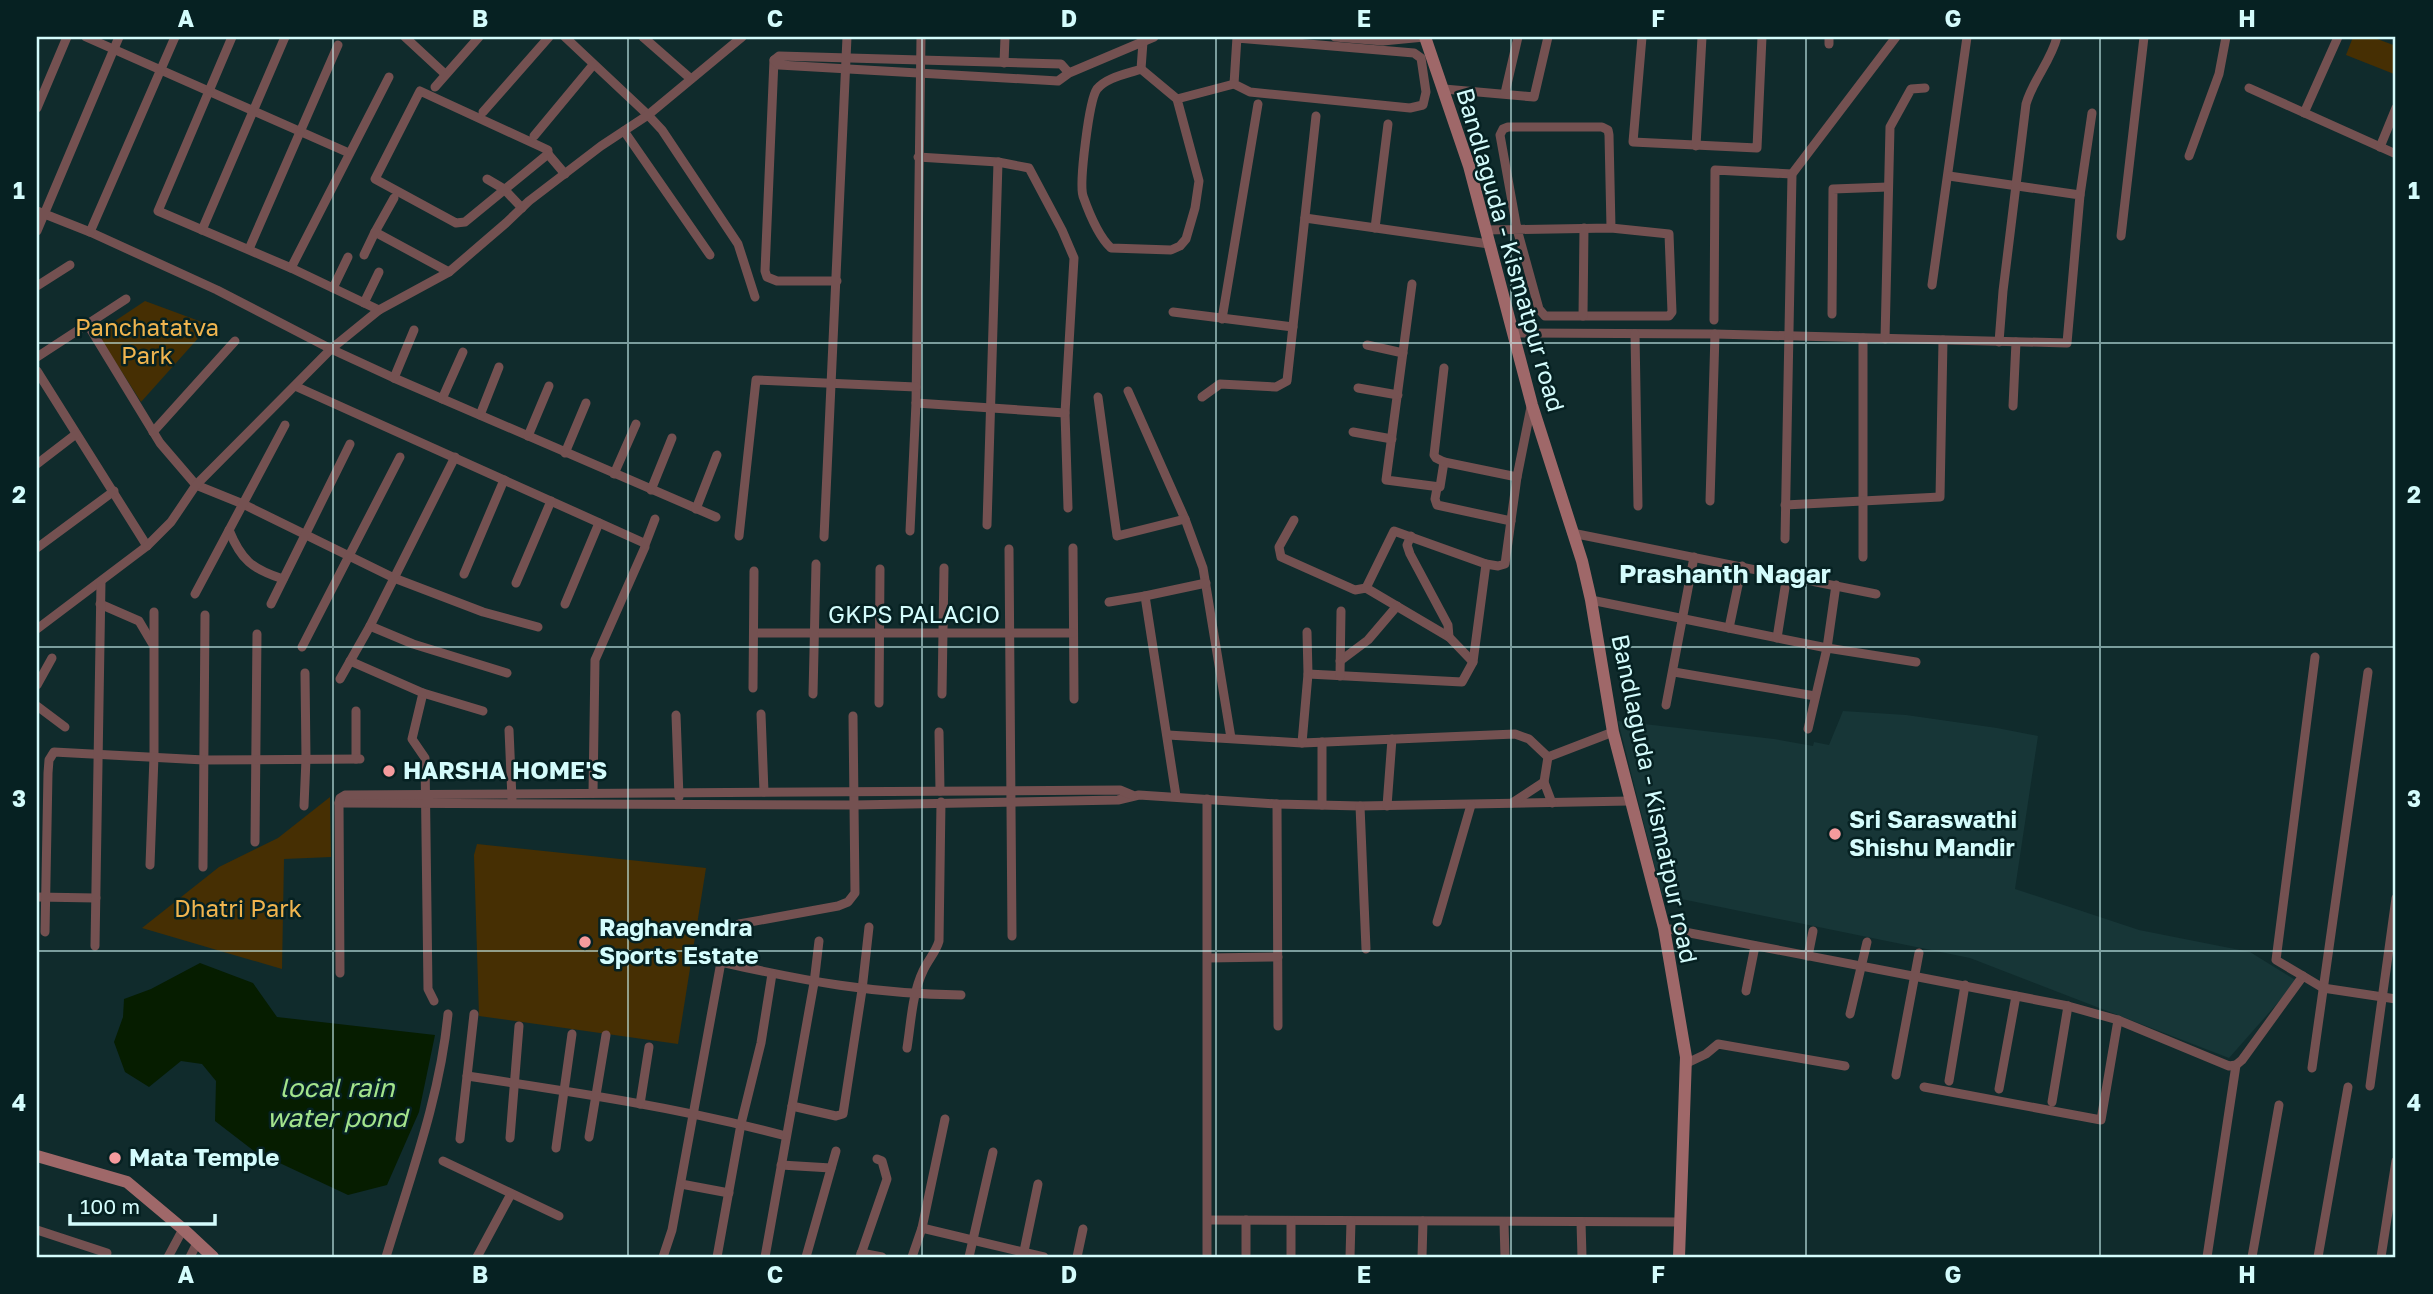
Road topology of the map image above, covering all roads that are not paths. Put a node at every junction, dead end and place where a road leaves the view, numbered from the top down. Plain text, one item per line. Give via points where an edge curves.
1 (68, 37) edge
2 (86, 37) edge
3 (119, 37) edge
4 (175, 37) edge
5 (232, 37) edge
6 (285, 37) edge
7 (405, 37) edge
8 (479, 37) edge
9 (549, 37) edge
10 (565, 37) edge
11 (643, 37) edge
12 (742, 37) edge
13 (847, 37) edge
14 (921, 37) edge
15 (1005, 37) edge
16 (1154, 37) edge
17 (1335, 37) edge
18 (1425, 37) edge
19 (1518, 37) edge
20 (1548, 37) edge
21 (1642, 37) edge
22 (1702, 37) edge
23 (1762, 37) edge
24 (1896, 37) edge
25 (1967, 37) edge
26 (2057, 37) edge
27 (2144, 37) edge
28 (2227, 37) edge
29 (2338, 37) edge
30 (1237, 38) edge
31 (1143, 42) junction
32 (338, 45) dead end
33 (113, 49) junction
34 (846, 58) junction
35 (774, 60) junction
36 (920, 60) junction
37 (1003, 63) junction
38 (593, 65) junction
39 (161, 69) junction
40 (845, 69) junction
41 (1141, 69) junction
42 (920, 73) junction
43 (445, 74) junction
44 (1069, 74) junction
45 (389, 77) dead end
46 (691, 79) junction
47 (1234, 84) junction
48 (435, 87) dead end
49 (1925, 88) dead end
50 (2249, 88) dead end
51 (1444, 89) junction
52 (208, 90) junction
53 (1505, 93) junction
54 (1177, 99) junction
55 (1258, 104) dead end
56 (37, 108) edge
57 (2396, 108) edge
58 (253, 110) junction
59 (484, 112) dead end
60 (2092, 113) dead end
61 (2304, 113) junction
62 (648, 115) junction
63 (1316, 116) dead end
64 (1388, 124) dead end
65 (300, 130) junction
66 (624, 131) junction
67 (534, 136) dead end
68 (1696, 146) junction
69 (2380, 147) junction
70 (349, 153) junction
71 (548, 154) junction
72 (2396, 155) edge
73 (2189, 156) dead end
74 (919, 157) junction
75 (998, 162) junction
76 (565, 174) junction
77 (1792, 174) junction
78 (1949, 176) junction
79 (487, 179) dead end
80 (2016, 185) junction
81 (1888, 187) junction
82 (504, 189) junction
83 (2080, 195) junction
84 (394, 198) dead end
85 (522, 208) junction
86 (41, 213) edge
87 (1305, 218) junction
88 (1376, 228) junction
89 (1584, 228) junction
90 (1611, 228) junction
91 (1517, 229) junction
92 (202, 230) junction
93 (1485, 230) junction
94 (37, 231) edge
95 (90, 232) junction
96 (375, 232) junction
97 (2121, 236) dead end
98 (1489, 244) junction
99 (249, 250) junction
100 (364, 255) dead end
101 (710, 255) dead end
102 (348, 257) dead end
103 (70, 265) dead end
104 (291, 268) junction
105 (379, 272) dead end
106 (449, 272) junction
107 (837, 281) junction
108 (1412, 284) dead end
109 (1931, 285) dead end
110 (37, 286) edge
111 (333, 288) junction
112 (755, 298) dead end
113 (126, 299) dead end
114 (364, 303) junction
115 (379, 310) junction
116 (1173, 312) dead end
117 (1832, 314) dead end
118 (1583, 316) junction
119 (1222, 319) junction
120 (1714, 320) dead end
121 (88, 326) junction
122 (1293, 327) junction
123 (414, 330) dead end
124 (1513, 333) junction
125 (1635, 334) junction
126 (1715, 334) junction
127 (1788, 336) junction
128 (1863, 338) junction
129 (1885, 339) junction
130 (1943, 340) junction
131 (234, 341) dead end
132 (1999, 342) junction
133 (2016, 342) junction
134 (1367, 345) dead end
135 (331, 349) junction
136 (463, 352) dead end
137 (1403, 353) junction
138 (37, 357) edge
139 (499, 367) dead end
140 (1444, 368) dead end
141 (37, 371) edge
142 (394, 378) junction
143 (831, 382) junction
144 (295, 386) junction
145 (549, 386) dead end
146 (916, 387) junction
147 (1358, 388) dead end
148 (1128, 391) dead end
149 (1398, 395) junction
150 (1098, 397) dead end
151 (1202, 397) dead end
152 (442, 399) junction
153 (916, 402) junction
154 (586, 403) dead end
155 (1532, 405) junction
156 (2013, 406) dead end
157 (989, 407) junction
158 (1065, 413) junction
159 (480, 415) junction
160 (636, 424) dead end
161 (285, 425) dead end
162 (153, 432) junction
163 (1353, 432) dead end
164 (76, 434) junction
165 (528, 436) junction
166 (672, 438) dead end
167 (1392, 439) junction
168 (350, 444) dead end
169 (565, 453) junction
170 (716, 455) dead end
171 (400, 457) dead end
172 (455, 457) junction
173 (1444, 462) junction
174 (37, 464) edge
175 (614, 474) junction
176 (1517, 477) junction
177 (504, 480) junction
178 (196, 485) junction
179 (1437, 488) junction
180 (651, 489) junction
181 (114, 491) junction
182 (1861, 500) junction
183 (551, 501) junction
184 (1710, 501) dead end
185 (243, 505) junction
186 (1785, 505) junction
187 (1638, 506) dead end
188 (1068, 508) dead end
189 (696, 509) junction
190 (716, 517) dead end
191 (655, 519) dead end
192 (1185, 519) junction
193 (1294, 520) dead end
194 (1511, 521) junction
195 (599, 523) junction
196 (987, 525) dead end
197 (229, 530) junction
198 (910, 531) dead end
199 (1572, 533) junction
200 (304, 534) junction
201 (739, 536) dead end
202 (1411, 536) junction
203 (824, 537) dead end
204 (1785, 539) dead end
205 (645, 545) junction
206 (146, 547) junction
207 (37, 548) edge
208 (1010, 548) dead end
209 (1073, 548) dead end
210 (1694, 557) junction
211 (1863, 557) dead end
212 (349, 558) junction
213 (816, 564) dead end
214 (1486, 564) junction
215 (1742, 566) junction
216 (944, 568) dead end
217 (880, 569) dead end
218 (754, 571) dead end
219 (464, 574) dead end
220 (1787, 575) junction
221 (394, 578) junction
222 (283, 579) junction
223 (101, 582) junction
224 (516, 583) dead end
225 (1206, 583) junction
226 (1836, 585) junction
227 (1366, 588) junction
228 (195, 594) dead end
229 (1876, 594) dead end
230 (1144, 596) junction
231 (1591, 600) junction
232 (1109, 602) dead end
233 (100, 604) junction
234 (271, 604) dead end
235 (565, 604) dead end
236 (1397, 606) junction
237 (1341, 611) dead end
238 (154, 612) dead end
239 (205, 615) dead end
240 (1681, 619) junction
241 (370, 626) junction
242 (538, 627) dead end
243 (1729, 628) junction
244 (37, 629) edge
245 (1073, 632) junction
246 (1307, 632) dead end
247 (755, 633) junction
248 (257, 634) dead end
249 (813, 634) junction
250 (880, 634) junction
251 (943, 634) junction
252 (1010, 634) junction
253 (1449, 637) junction
254 (1777, 638) junction
255 (153, 646) junction
256 (302, 647) dead end
257 (1827, 648) junction
258 (2315, 657) dead end
259 (52, 658) dead end
260 (350, 661) junction
261 (1340, 661) junction
262 (1473, 662) junction
263 (1916, 662) dead end
264 (1674, 672) junction
265 (2368, 672) dead end
266 (306, 673) dead end
267 (508, 673) dead end
268 (1308, 674) junction
269 (1340, 676) junction
270 (340, 679) dead end
271 (37, 685) edge
272 (752, 688) dead end
273 (423, 693) junction
274 (813, 694) dead end
275 (943, 694) dead end
276 (1815, 696) junction
277 (1074, 699) dead end
278 (879, 703) dead end
279 (1665, 705) dead end
280 (37, 706) edge
281 (356, 711) dead end
282 (483, 711) dead end
283 (761, 714) dead end
284 (676, 715) dead end
285 (853, 716) dead end
286 (65, 727) dead end
287 (1808, 729) dead end
288 (509, 730) dead end
289 (939, 732) dead end
290 (1613, 732) junction
291 (1168, 736) junction
292 (1230, 738) junction
293 (1392, 739) junction
294 (1322, 742) junction
295 (1302, 743) junction
296 (100, 753) junction
297 (154, 756) junction
298 (1548, 757) junction
299 (306, 759) junction
300 (204, 760) junction
301 (256, 760) junction
302 (37, 766) edge
303 (48, 773) junction
304 (1544, 782) junction
305 (940, 791) junction
306 (764, 792) junction
307 (424, 793) junction
308 (593, 793) junction
309 (854, 793) junction
310 (1011, 796) junction
311 (1177, 796) junction
312 (512, 799) junction
313 (679, 799) junction
314 (1207, 799) junction
315 (1630, 801) junction
316 (941, 802) junction
317 (339, 803) junction
318 (1552, 803) junction
319 (425, 804) junction
320 (1277, 804) junction
321 (1510, 804) junction
322 (854, 805) junction
323 (1322, 805) junction
324 (1471, 805) junction
325 (304, 806) dead end
326 (1360, 806) junction
327 (1387, 806) junction
328 (256, 842) dead end
329 (150, 865) dead end
330 (203, 867) dead end
331 (41, 897) edge
332 (96, 898) junction
333 (2396, 898) edge
334 (1437, 922) dead end
335 (740, 924) dead end
336 (869, 927) dead end
337 (1664, 928) junction
338 (1813, 931) dead end
339 (44, 932) dead end
340 (1012, 936) dead end
341 (819, 941) dead end
342 (1867, 942) dead end
343 (95, 946) dead end
344 (1755, 946) junction
345 (1366, 949) dead end
346 (1919, 953) dead end
347 (1808, 956) junction
348 (1278, 957) junction
349 (1208, 958) junction
350 (1861, 967) junction
351 (340, 973) dead end
352 (772, 974) junction
353 (2303, 976) junction
354 (1913, 977) junction
355 (814, 983) junction
356 (1965, 985) junction
357 (2323, 988) junction
358 (862, 990) junction
359 (1746, 991) dead end
360 (916, 995) junction
361 (961, 995) dead end
362 (2016, 996) junction
363 (2382, 997) junction
364 (2396, 999) edge
365 (434, 1001) dead end
366 (2068, 1006) junction
367 (448, 1014) dead end
368 (474, 1014) dead end
369 (1850, 1014) dead end
370 (2118, 1020) junction
371 (519, 1026) dead end
372 (1278, 1026) dead end
373 (572, 1034) dead end
374 (606, 1035) dead end
375 (649, 1047) dead end
376 (906, 1048) dead end
377 (1685, 1064) junction
378 (2236, 1065) junction
379 (1844, 1066) dead end
380 (2312, 1068) dead end
381 (1896, 1075) dead end
382 (467, 1076) junction
383 (1949, 1081) dead end
384 (514, 1083) junction
385 (2371, 1086) dead end
386 (1924, 1087) dead end
387 (2348, 1087) dead end
388 (1999, 1089) dead end
389 (564, 1090) junction
390 (595, 1095) junction
391 (2052, 1102) dead end
392 (640, 1104) junction
393 (2279, 1105) dead end
394 (792, 1106) junction
395 (693, 1115) junction
396 (945, 1119) dead end
397 (741, 1124) junction
398 (786, 1136) junction
399 (589, 1137) dead end
400 (460, 1139) dead end
401 (510, 1139) dead end
402 (556, 1148) dead end
403 (836, 1151) dead end
404 (993, 1152) dead end
405 (37, 1156) edge
406 (877, 1159) dead end
407 (443, 1161) dead end
408 (2396, 1161) edge
409 (781, 1165) junction
410 (831, 1168) junction
411 (681, 1184) junction
412 (1038, 1184) dead end
413 (729, 1193) junction
414 (511, 1194) junction
415 (559, 1216) dead end
416 (1208, 1220) junction
417 (1247, 1220) junction
418 (1291, 1221) junction
419 (1351, 1221) junction
420 (1423, 1222) junction
421 (1504, 1222) junction
422 (1581, 1222) junction
423 (1680, 1222) junction
424 (922, 1227) junction
425 (183, 1229) junction
426 (1083, 1229) dead end
427 (37, 1230) edge
428 (973, 1240) junction
429 (197, 1243) junction
430 (107, 1253) dead end
431 (1023, 1254) edge
432 (860, 1255) edge
433 (168, 1257) edge
434 (190, 1257) edge
435 (213, 1257) edge
436 (386, 1257) edge
437 (478, 1257) edge
438 (663, 1257) edge
439 (717, 1257) edge
440 (765, 1257) edge
441 (806, 1257) edge
442 (882, 1257) edge
443 (912, 1257) edge
444 (969, 1257) edge
445 (1044, 1257) edge
446 (1077, 1257) edge
447 (1207, 1257) edge
448 (1247, 1257) edge
449 (1291, 1257) edge
450 (1350, 1257) edge
451 (1422, 1257) edge
452 (1504, 1257) edge
453 (1581, 1257) edge
454 (1679, 1257) edge
455 (2207, 1257) edge
456 (2252, 1257) edge
457 (2318, 1257) edge
458 (2381, 1257) edge

1 - 56 street
2 - 33 street
3 - 33 street
4 - 39 street
5 - 52 street
6 - 58 street
7 - 43 street
8 - 43 street
9 - 59 street
10 - 38 street
11 - 46 street
12 - 46 street
13 - 34 street
14 - 36 street
15 - 37 street
16 - 31 street
17 - 18 street via 1383,41
18 - 51 street, Bandlaguda - Kismatpur road
19 - 53 street
20 - 53 street via 1534,97
21 - 68 street via 1633,142
22 - 68 street
23 - 68 street via 1757,148
24 - 77 street
25 - 78 street
26 - 80 street via 2025,104
27 - 97 street
28 - 73 street via 2219,75
29 - 61 street
30 - 47 street
30 - 47 street via 1414,53 1421,58 1426,92 1423,105 1410,108 1250,92
31 - 41 street
31 - 44 street
32 - 65 street
33 - 39 street
33 - 86 street
34 - 35 street via 779,56
34 - 36 street
34 - 40 street
35 - 40 street via 779,65
35 - 107 street via 765,271 777,281
36 - 37 street
36 - 42 street
37 - 44 street via 1061,64
38 - 62 street
38 - 67 street
39 - 52 street
39 - 95 street
40 - 42 street
40 - 107 street
41 - 54 street
41 - 54 street via 1108,80 1097,89 1090,107 1082,193 1111,248 1171,250 1186,239 1199,181
42 - 44 street via 1058,80
42 - 74 street
43 - 48 street
45 - 70 street
46 - 62 street
47 - 54 street
49 - 81 street via 1911,89 1890,127
50 - 61 street
51 - 53 street
51 - 93 street, Bandlaguda - Kismatpur road
52 - 58 street
52 - 92 street via 158,211
55 - 119 street
57 - 69 street
58 - 65 street
58 - 92 street
60 - 83 street
61 - 69 street
62 - 66 street
62 - 112 street via 738,244
63 - 87 street
64 - 88 street
65 - 70 street
65 - 99 street
66 - 76 street
66 - 101 street
69 - 72 street
70 - 104 street
71 - 76 street
71 - 82 street
71 - 82 street via 548,150 424,91 417,93 375,179 460,224
74 - 75 street
74 - 146 street
75 - 157 street
75 - 158 street via 1029,168 1074,258
76 - 85 street
77 - 120 street via 1715,170
77 - 127 street
78 - 80 street
78 - 109 street
79 - 82 street
80 - 83 street
80 - 132 street
81 - 117 street via 1833,189
81 - 129 street
82 - 85 street
83 - 133 street via 2067,343
84 - 96 street
85 - 106 street
86 - 94 street
86 - 95 street
87 - 88 street
87 - 122 street
88 - 98 street
89 - 90 street
89 - 91 street
89 - 118 street
90 - 91 street via 1608,130 1508,127 1500,135
90 - 118 street via 1669,234 1672,312 1664,316
91 - 93 street
91 - 118 street via 1539,309 1545,316
92 - 99 street
93 - 98 street, Bandlaguda - Kismatpur road
95 - 135 street
96 - 100 street
96 - 106 street
98 - 124 street, Bandlaguda - Kismatpur road
99 - 104 street
102 - 111 street
103 - 110 street
104 - 111 street
105 - 114 street
106 - 115 street
107 - 143 street
108 - 137 street
111 - 114 street
113 - 121 street
114 - 115 street
115 - 135 street
116 - 119 street
119 - 122 street
121 - 138 street
121 - 162 street
122 - 151 street via 1287,381 1276,387 1220,384
123 - 142 street
124 - 125 street
124 - 155 street, Bandlaguda - Kismatpur road
125 - 126 street
125 - 187 street
126 - 127 street
126 - 184 street
127 - 128 street
127 - 186 street
128 - 129 street
128 - 182 street
129 - 130 street
130 - 132 street
130 - 182 street via 1940,497
131 - 162 street
132 - 133 street
133 - 156 street
134 - 137 street
135 - 142 street
135 - 144 street
136 - 152 street
137 - 149 street
139 - 159 street
140 - 173 street via 1434,454
141 - 164 street
142 - 152 street
143 - 146 street
143 - 201 street via 756,380
143 - 203 street
144 - 172 street
144 - 178 street
145 - 165 street
146 - 153 street
147 - 149 street
148 - 192 street
149 - 167 street
150 - 192 street via 1117,536
152 - 159 street
153 - 157 street
153 - 198 street
154 - 169 street
155 - 176 street
155 - 199 street, Bandlaguda - Kismatpur road
157 - 158 street
157 - 196 street
158 - 188 street
159 - 165 street
160 - 175 street
161 - 185 street
162 - 178 street
163 - 167 street
164 - 174 street
164 - 181 street
165 - 169 street
166 - 180 street
167 - 179 street via 1386,480
168 - 200 street
169 - 175 street
170 - 189 street
171 - 212 street
172 - 177 street
172 - 221 street
173 - 176 street
173 - 179 street
175 - 180 street
176 - 194 street
177 - 183 street
177 - 219 street
178 - 185 street
178 - 206 street via 171,523
179 - 194 street via 1437,505
180 - 189 street
181 - 206 street
181 - 207 street
182 - 186 street
182 - 211 street
183 - 195 street
183 - 224 street
185 - 197 street
185 - 200 street
186 - 204 street
189 - 190 street
191 - 205 street
192 - 225 street
193 - 227 street via 1279,547 1281,557 1355,590
194 - 214 street via 1505,564
195 - 205 street
195 - 235 street
197 - 222 street via 248,563
197 - 228 street
199 - 210 street
199 - 231 street, Bandlaguda - Kismatpur road
200 - 212 street
200 - 222 street
202 - 214 street
202 - 227 street via 1392,532
202 - 253 street via 1410,554 1448,625
205 - 308 street via 595,660
206 - 223 street
208 - 252 street
209 - 245 street
210 - 215 street
210 - 240 street
212 - 221 street
212 - 256 street
213 - 249 street
214 - 262 street
215 - 220 street
215 - 243 street
216 - 251 street
217 - 250 street
218 - 247 street
220 - 226 street
220 - 254 street
221 - 241 street
221 - 242 street via 483,612
222 - 234 street
223 - 233 street
223 - 244 street
225 - 230 street
225 - 292 street
226 - 229 street
226 - 257 street
227 - 236 street
230 - 232 street
230 - 291 street
231 - 240 street
231 - 290 street, Bandlaguda - Kismatpur road
233 - 255 street via 139,621
233 - 296 street
236 - 253 street
236 - 261 street via 1368,640
237 - 261 street
238 - 255 street
239 - 300 street
240 - 243 street
240 - 264 street
241 - 260 street
241 - 267 street
243 - 254 street
245 - 252 street, GKPS PALACIO
245 - 277 street
246 - 268 street
247 - 249 street, GKPS PALACIO
247 - 272 street
248 - 301 street
249 - 250 street, GKPS PALACIO
249 - 274 street
250 - 251 street, GKPS PALACIO
250 - 278 street
251 - 252 street, GKPS PALACIO
251 - 275 street
252 - 310 street
253 - 262 street
254 - 257 street
255 - 297 street
257 - 263 street
257 - 276 street
258 - 353 street via 2276,960
259 - 271 street
260 - 270 street
260 - 273 street
261 - 269 street
262 - 269 street via 1458,683
264 - 276 street
264 - 279 street
265 - 357 street
266 - 299 street
268 - 269 street
268 - 295 street
273 - 282 street
273 - 307 street via 412,739 425,758
276 - 287 street
280 - 286 street
281 - 299 street via 358,759
283 - 306 street
284 - 313 street
285 - 309 street
288 - 312 street
289 - 305 street
290 - 298 street
290 - 315 street, Bandlaguda - Kismatpur road
291 - 292 street
291 - 311 street
292 - 295 street
293 - 294 street
293 - 298 street via 1515,734 1529,739
293 - 327 street
294 - 295 street
294 - 323 street
296 - 297 street
296 - 303 street via 54,752
296 - 332 street
297 - 300 street
297 - 329 street
298 - 304 street
299 - 301 street
299 - 325 street
300 - 301 street
300 - 330 street
301 - 328 street
302 - 303 street
303 - 331 street
304 - 318 street
304 - 321 street
305 - 309 street
305 - 310 street
306 - 309 street
306 - 313 street
307 - 312 street
307 - 317 street via 345,795
307 - 319 street
308 - 312 street
308 - 313 street
309 - 322 street
310 - 311 street via 1120,790 1134,796
310 - 316 street
310 - 340 street
311 - 314 street
312 - 313 street
312 - 319 street
313 - 322 street
314 - 320 street
314 - 349 street
315 - 318 street
315 - 337 street, Bandlaguda - Kismatpur road
316 - 322 street
316 - 360 street via 939,941
317 - 319 street
317 - 351 street
318 - 321 street
319 - 365 street via 428,989
320 - 323 street
320 - 348 street
321 - 324 street
322 - 335 street via 855,893 848,902
323 - 326 street
324 - 327 street
324 - 334 street
326 - 327 street
326 - 345 street
331 - 332 street
331 - 339 street
332 - 343 street
333 - 363 street
336 - 358 street
337 - 344 street
337 - 377 street, Bandlaguda - Kismatpur road
338 - 347 street
341 - 355 street
342 - 350 street
344 - 347 street
344 - 359 street
346 - 354 street
347 - 350 street
348 - 349 street
348 - 372 street
349 - 416 street
350 - 354 street
350 - 369 street
352 - 355 street
352 - 395 street via 721,962
352 - 397 street
353 - 357 street
353 - 378 street
354 - 356 street
354 - 381 street
355 - 358 street
355 - 394 street
356 - 362 street
356 - 383 street
357 - 363 street
357 - 380 street
358 - 360 street
358 - 394 street via 843,1114
360 - 361 street
360 - 376 street
362 - 366 street
362 - 388 street
363 - 364 street
363 - 385 street
366 - 370 street
366 - 391 street
367 - 436 street via 428,1120
368 - 382 street
370 - 378 street
370 - 386 street via 2101,1120
371 - 384 street
373 - 389 street
374 - 390 street
375 - 392 street
377 - 379 street via 1718,1044
377 - 423 street, Bandlaguda - Kismatpur road
378 - 455 street
382 - 384 street
382 - 400 street
384 - 389 street
384 - 401 street
387 - 457 street
389 - 390 street
389 - 402 street
390 - 392 street
390 - 399 street
392 - 395 street
393 - 456 street
394 - 398 street
395 - 397 street
395 - 411 street
396 - 424 street
397 - 398 street
397 - 413 street
398 - 409 street
403 - 410 street
404 - 428 street
405 - 425 street via 127,1182
406 - 432 street via 882,1161 887,1179
407 - 414 street
408 - 458 street
409 - 410 street
409 - 440 street
410 - 441 street
411 - 413 street
411 - 438 street
412 - 431 street
413 - 439 street
414 - 415 street
414 - 437 street
416 - 417 street
416 - 447 street
417 - 418 street
417 - 448 street
418 - 419 street
418 - 449 street
419 - 420 street
419 - 450 street
420 - 421 street
420 - 451 street
421 - 422 street
421 - 452 street
422 - 423 street
422 - 453 street
423 - 454 street, Bandlaguda - Kismatpur road
424 - 428 street
424 - 443 street
425 - 429 street
425 - 433 street
426 - 446 street
427 - 430 street
428 - 431 street
428 - 444 street
429 - 434 street
429 - 435 street
431 - 445 street
432 - 442 street

